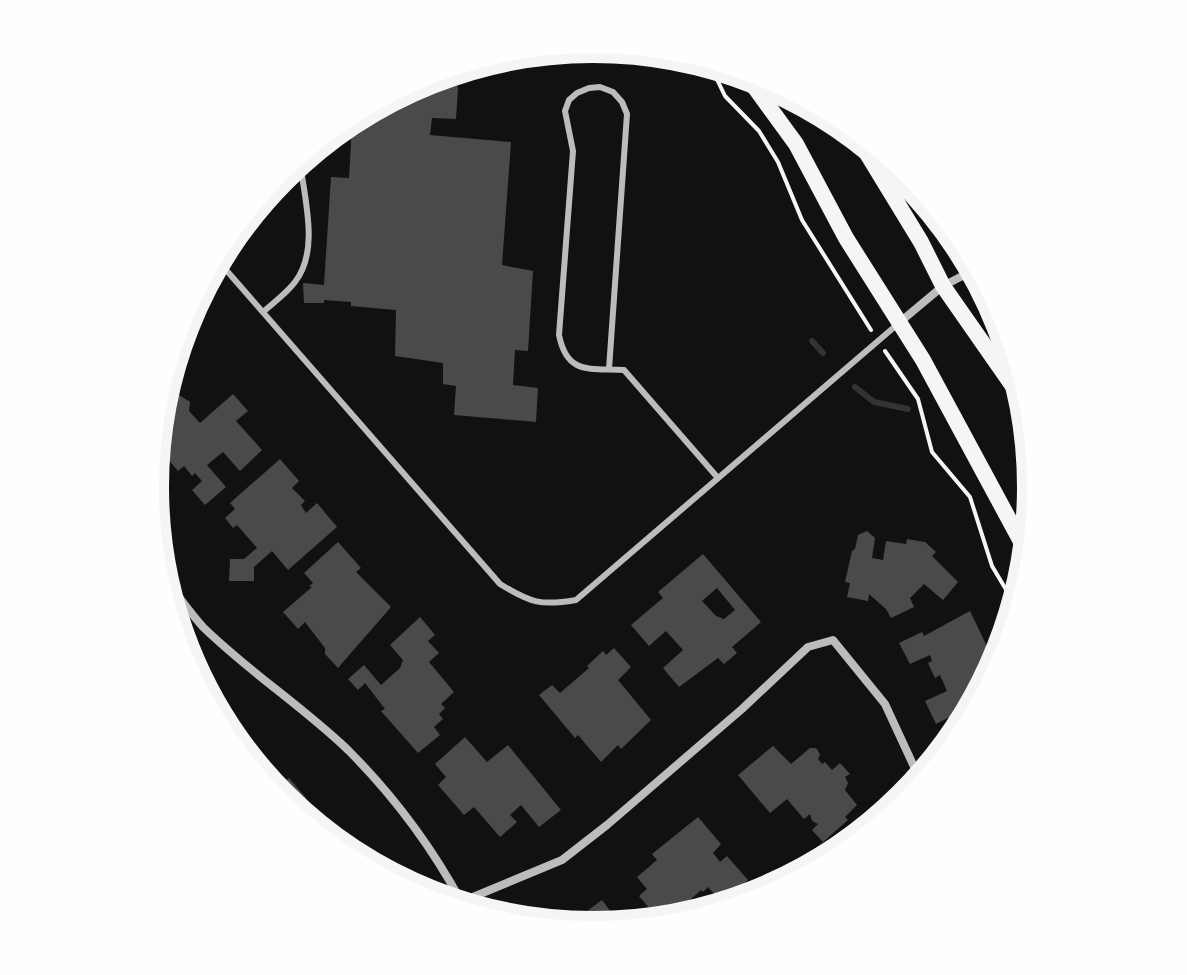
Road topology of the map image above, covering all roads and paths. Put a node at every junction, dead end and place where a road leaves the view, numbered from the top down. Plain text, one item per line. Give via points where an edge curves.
1 (757, 91) edge
2 (871, 160) edge
3 (301, 173) edge
4 (225, 268) edge
5 (966, 274) edge
6 (943, 286) junction
7 (263, 312) junction
8 (900, 322) junction
9 (609, 369) junction
10 (1009, 381) edge
11 (718, 478) junction
12 (1020, 539) edge
13 (178, 595) edge
14 (916, 771) edge
15 (454, 894) edge
16 (468, 898) edge

1 - 8 main road via 796,144 846,238
2 - 6 main road
3 - 7 lane via 309,244 304,267 294,284
4 - 7 lane
5 - 6 street
6 - 8 street
6 - 10 main road
7 - 11 lane via 500,584 523,598 549,605 576,600
8 - 11 lane
8 - 12 main road
9 - 9 lane via 627,114 613,92 600,87 577,93 565,111 573,151 559,335 571,363
9 - 11 lane via 624,370
13 - 15 street via 220,642 347,750 436,856
14 - 16 street via 885,704 833,640 808,647 731,719 562,860

